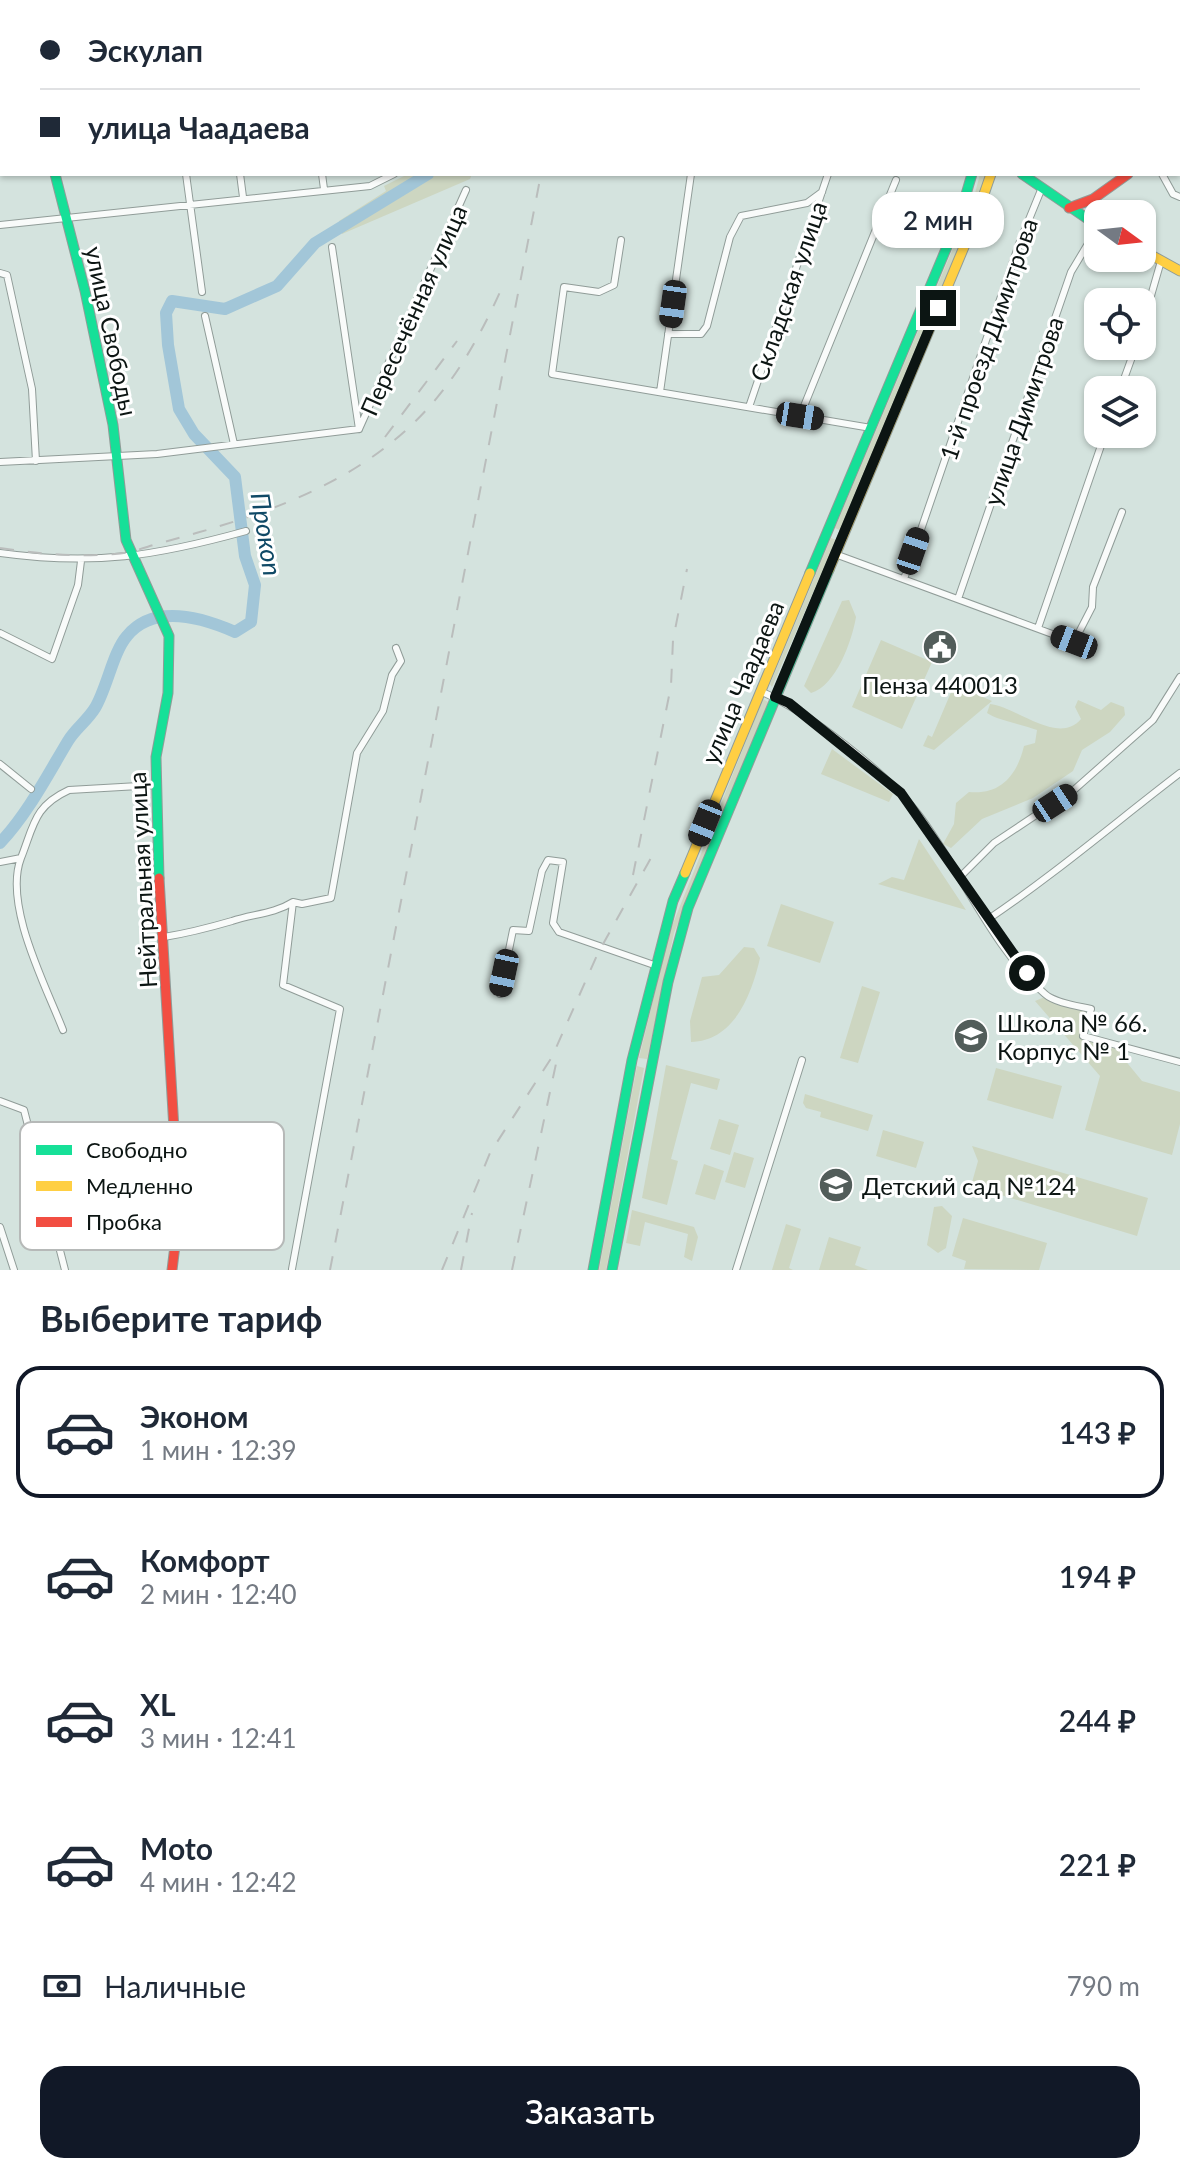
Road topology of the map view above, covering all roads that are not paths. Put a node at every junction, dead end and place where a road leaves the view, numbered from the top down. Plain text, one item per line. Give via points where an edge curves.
1 (56, 176) edge
2 (186, 176) edge
3 (240, 176) edge
4 (322, 176) edge
5 (390, 176) edge
6 (691, 176) edge
7 (827, 176) edge
8 (971, 176) edge
9 (990, 176) edge
10 (1024, 176) edge
11 (1125, 176) edge
12 (1163, 176) edge
13 (896, 180) dead end
14 (324, 189) junction
15 (466, 190) dead end
16 (1041, 190) junction
17 (822, 192) junction
18 (243, 197) junction
19 (1180, 197) edge
20 (190, 203) junction
21 (1069, 208) junction
22 (66, 216) junction
23 (1084, 218) edge
24 (0, 225) edge
25 (621, 240) dead end
26 (332, 247) dead end
27 (1084, 250) edge
28 (1156, 258) edge
29 (1161, 261) junction
30 (1180, 271) edge
31 (0, 273) edge
32 (1153, 288) edge
33 (202, 292) dead end
34 (205, 316) dead end
35 (668, 334) junction
36 (660, 392) junction
37 (749, 407) junction
38 (800, 416) junction
39 (871, 428) junction
40 (359, 429) junction
41 (234, 444) junction
42 (1100, 448) edge
43 (116, 453) junction
44 (36, 461) junction
45 (0, 462) edge
46 (119, 499) joint
47 (1122, 512) dead end
48 (246, 531) dead end
49 (0, 553) edge
50 (835, 554) junction
51 (132, 557) junction
52 (81, 561) junction
53 (904, 579) junction
54 (958, 599) junction
55 (1038, 628) junction
56 (0, 633) edge
57 (396, 648) dead end
58 (1180, 677) edge
59 (760, 691) junction
60 (775, 697) junction
61 (0, 764) edge
62 (1180, 773) edge
63 (156, 785) junction
64 (31, 789) dead end
65 (38, 796) dead end
66 (45, 803) junction
67 (21, 858) junction
68 (0, 862) edge
69 (961, 876) junction
70 (293, 902) junction
71 (987, 920) junction
72 (164, 937) junction
73 (654, 965) junction
74 (500, 994) dead end
75 (63, 1030) dead end
76 (802, 1060) dead end
77 (1180, 1062) edge
78 (0, 1101) edge
79 (27, 1122) edge
80 (173, 1122) edge
81 (0, 1227) edge
82 (60, 1250) edge
83 (174, 1250) edge
84 (292, 1269) edge
85 (14, 1270) edge
86 (65, 1270) edge
87 (172, 1270) edge
88 (593, 1270) edge
89 (612, 1270) edge
90 (736, 1270) edge

1 - 22 main road, улица Свободы
2 - 20 street
3 - 18 street
4 - 14 street
5 - 14 street via 370,186
6 - 35 street
7 - 17 street, Складская улица
8 - 39 main road, улица Чаадаева via 959,218
9 - 50 main road, улица Чаадаева
10 - 16 main road
11 - 21 main road via 1093,199
12 - 19 street
13 - 38 street
14 - 18 street
15 - 40 street, Пересечённая улица
16 - 21 main road
16 - 53 street, 1-й проезд Димитрова
17 - 35 street via 807,203 741,216 730,237 707,326 701,334
17 - 37 street, Складская улица
18 - 20 street
20 - 22 street
20 - 33 street
21 - 23 main road
22 - 24 street
22 - 43 main road, улица Свободы
25 - 36 street via 614,285 599,292 564,287 552,374
26 - 40 street
27 - 54 street, улица Димитрова via 1071,272
28 - 29 main road
29 - 30 main road
29 - 32 street
31 - 44 street via 7,275 32,389
34 - 41 street
35 - 36 street
36 - 37 street
37 - 38 street
38 - 39 street
39 - 59 main road, улица Чаадаева
40 - 41 street
41 - 43 street via 157,454
42 - 55 street
43 - 44 street
43 - 46 main road, улица Свободы
44 - 45 street
46 - 51 main road, Нейтральная улица
47 - 55 street via 1093,587 1092,607 1074,642
48 - 51 street
49 - 52 street
50 - 53 street
50 - 60 main road, улица Чаадаева
51 - 52 street
51 - 63 main road, Нейтральная улица via 169,636
52 - 56 street via 52,659
53 - 54 street
54 - 55 street
57 - 70 street via 401,661 383,711 357,753 331,898
58 - 69 street via 1153,720 1075,789 994,843
59 - 60 street
59 - 73 main road, улица Чаадаева via 673,901
60 - 69 street via 901,793
60 - 89 main road, улица Чаадаева via 688,908 668,982
61 - 64 street
62 - 71 street via 1037,887
63 - 66 street via 69,790
63 - 72 main road, Нейтральная улица
65 - 66 street
66 - 67 street
67 - 68 street
67 - 75 street via 17,881 29,950
69 - 71 street
70 - 72 street via 216,928
70 - 84 street via 283,985 340,1009
71 - 77 street via 1047,996 1091,1009 1083,1036
72 - 80 main road, Нейтральная улица
73 - 74 street via 559,932 553,923 563,862 548,860 529,931 513,930
73 - 88 main road, улица Чаадаева
76 - 90 street
78 - 79 street via 24,1110
81 - 85 street
82 - 86 street
83 - 87 main road, Нейтральная улица

